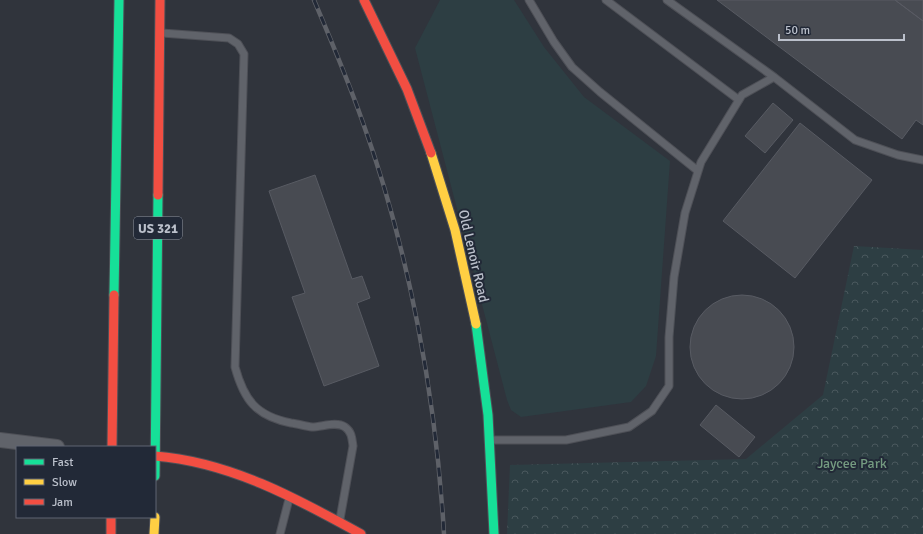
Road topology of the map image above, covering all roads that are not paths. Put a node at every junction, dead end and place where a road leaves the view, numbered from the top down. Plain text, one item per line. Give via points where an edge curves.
1 (118, 0) edge
2 (160, 0) edge
3 (364, 0) edge
4 (530, 0) edge
5 (606, 0) edge
6 (667, 0) edge
7 (160, 32) junction
8 (774, 77) junction
9 (738, 100) junction
10 (923, 160) edge
11 (698, 170) junction
12 (0, 440) edge
13 (490, 440) junction
14 (49, 446) edge
15 (112, 446) edge
16 (155, 446) edge
17 (156, 456) edge
18 (289, 496) junction
19 (111, 518) edge
20 (154, 518) edge
21 (339, 522) junction
22 (111, 534) edge
23 (154, 534) edge
24 (280, 534) edge
25 (360, 534) edge
26 (494, 534) edge

1 - 15 main road, US 321
2 - 7 main road, US 321
3 - 13 main road, Old Lenoir Road via 406,89 443,187 462,257 477,332
4 - 11 lane via 572,67
5 - 9 lane
6 - 8 lane
7 - 16 main road, US 321
7 - 21 lane via 229,38 238,44 244,54 235,367 244,393 264,415 311,427 338,424 352,435 353,446
8 - 9 lane via 742,95
8 - 10 lane via 855,140 898,155
9 - 11 lane
11 - 13 lane via 685,213 674,277 669,337 669,386 652,411 629,427 566,440
12 - 14 street
13 - 26 main road, Old Lenoir Road
17 - 18 main road via 219,467
18 - 21 main road
18 - 24 lane
19 - 22 main road
20 - 23 main road
21 - 25 main road

